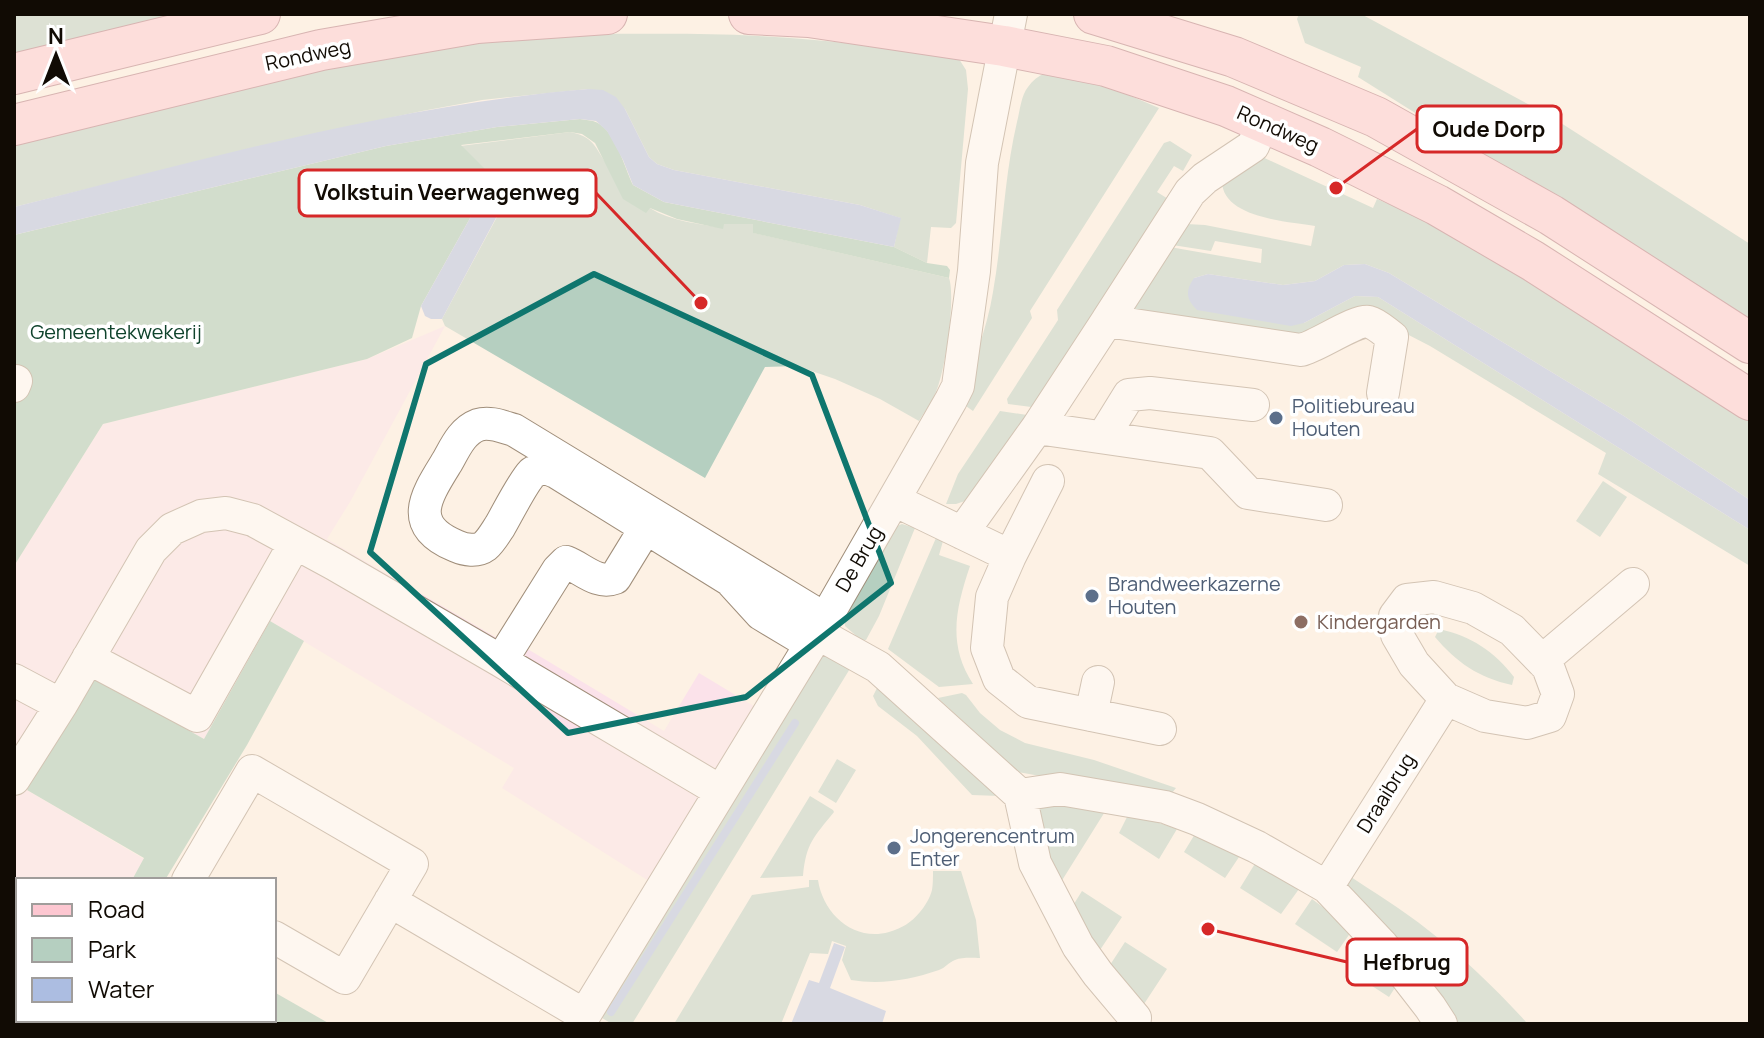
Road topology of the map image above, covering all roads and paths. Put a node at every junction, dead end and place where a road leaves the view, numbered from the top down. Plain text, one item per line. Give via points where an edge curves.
1 (260, 14) edge
2 (607, 14) edge
3 (749, 14) edge
4 (1094, 14) edge
5 (1008, 30) edge
6 (14, 74) edge
7 (1263, 122) junction
8 (14, 125) edge
9 (1107, 321) junction
10 (1750, 343) edge
11 (1383, 393) dead end
12 (1750, 400) edge
13 (1253, 405) dead end
14 (1037, 428) junction
15 (1103, 437) junction
16 (1048, 481) dead end
17 (894, 500) junction
18 (1326, 505) dead end
19 (645, 529) junction
20 (962, 533) junction
21 (295, 543) junction
22 (1010, 556) junction
23 (1633, 584) dead end
24 (818, 632) junction
25 (88, 658) junction
26 (501, 661) junction
27 (1542, 661) junction
28 (14, 680) edge
29 (1098, 682) dead end
30 (1446, 699) junction
31 (61, 705) junction
32 (1091, 715) junction
33 (1160, 729) dead end
34 (14, 779) edge
35 (720, 791) junction
36 (1020, 795) junction
37 (189, 878) edge
38 (1327, 887) junction
39 (390, 901) junction
40 (276, 938) edge
41 (582, 1020) edge
42 (1134, 1024) edge
43 (1441, 1024) edge

1 - 6 main road
2 - 8 main road, Rondweg via 477,23 321,50
3 - 5 main road, Rondweg
4 - 10 main road via 1234,57 1376,117 1551,215
5 - 7 main road, Rondweg
5 - 17 street, De Brug via 982,163 958,386
7 - 9 street via 1253,146 1190,192
7 - 12 main road, Rondweg via 1437,205
9 - 11 street via 1301,350 1360,322 1371,323 1392,337
9 - 14 street
13 - 15 street via 1129,395
14 - 15 street
14 - 20 street
15 - 18 street via 1210,453 1248,493
16 - 22 street
17 - 20 street
17 - 24 street, De Brug
19 - 24 street via 730,580 761,614
19 - 24 street via 543,467 532,474 486,546 475,550 441,538 430,527 425,505 464,434 479,425 514,430
19 - 26 street via 615,578 597,579 566,562
20 - 22 street
21 - 25 street via 253,520 226,513 201,516 172,529 151,550
21 - 25 street via 197,716
21 - 26 street
22 - 32 street via 992,597 987,648 999,679 1028,702
23 - 27 street
24 - 35 street, De Brug
24 - 36 street via 878,667
25 - 31 street
26 - 35 street
27 - 30 street via 1558,694 1550,716 1527,723 1485,716
27 - 30 street via 1512,630 1473,608 1434,597 1407,600 1395,616 1397,635 1414,664
28 - 31 street
29 - 32 street
30 - 38 street, Draaibrug
31 - 34 street
32 - 33 street
35 - 41 street, De Brug
36 - 38 street via 1060,789 1165,807 1229,833
36 - 42 street via 1035,863 1078,946 1135,1018
37 - 39 street via 252,771 412,864
38 - 43 street via 1382,945
39 - 40 street via 345,978
39 - 41 street

